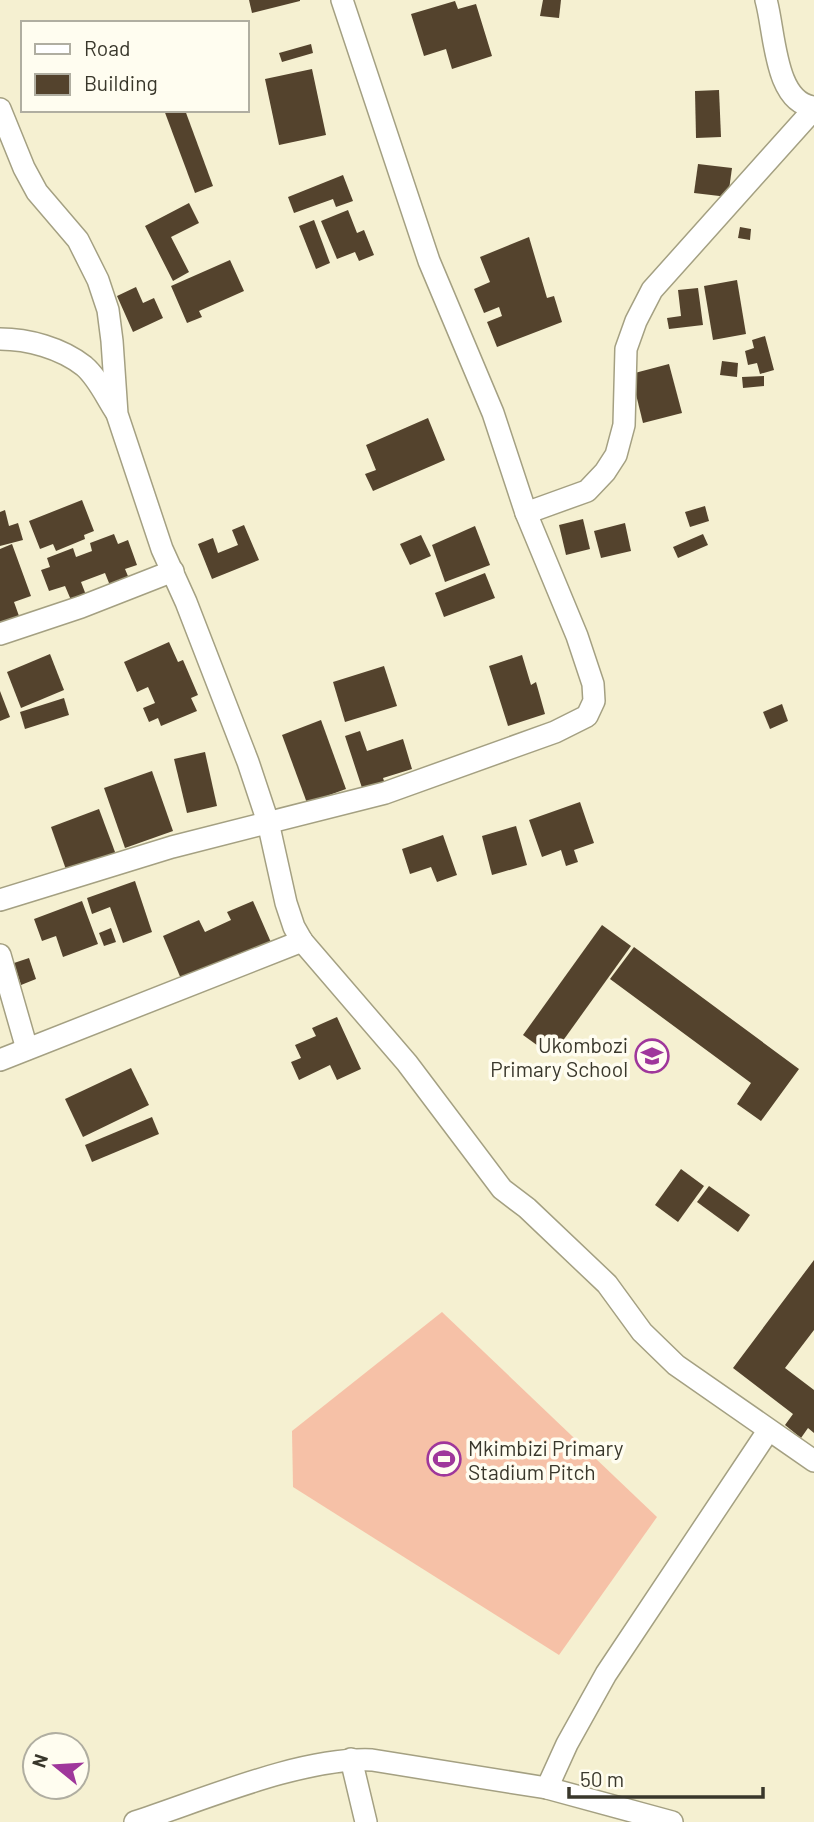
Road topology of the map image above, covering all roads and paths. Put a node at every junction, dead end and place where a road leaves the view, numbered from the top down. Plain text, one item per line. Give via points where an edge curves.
1 (342, 0) edge
2 (766, 0) edge
3 (814, 108) edge
4 (0, 109) edge
5 (0, 339) edge
6 (117, 414) junction
7 (526, 513) junction
8 (173, 571) junction
9 (0, 634) edge
10 (268, 822) junction
11 (0, 900) edge
12 (302, 941) junction
13 (0, 955) edge
14 (27, 1049) junction
15 (0, 1060) edge
16 (768, 1431) junction
17 (814, 1461) edge
18 (351, 1759) junction
19 (547, 1788) junction
20 (135, 1822) edge
21 (366, 1822) edge
22 (672, 1822) edge

1 - 7 street via 429,261 493,413
2 - 3 street via 786,87 798,102
3 - 7 street via 652,290 626,349 624,425 616,455 605,472 587,491
4 - 6 street via 37,192 78,240 98,279 111,331
5 - 6 street via 49,347 82,365
6 - 8 street
7 - 10 street via 593,684 594,701 587,716 555,732 385,793
8 - 9 street
8 - 10 street
10 - 11 street
10 - 12 street via 286,903
12 - 14 street
12 - 16 street via 407,1063 502,1189 607,1284 642,1332 676,1366
13 - 14 street
14 - 15 street
16 - 17 street
16 - 19 street via 606,1674
18 - 19 street
18 - 20 street via 270,1777
18 - 21 street
19 - 22 street

